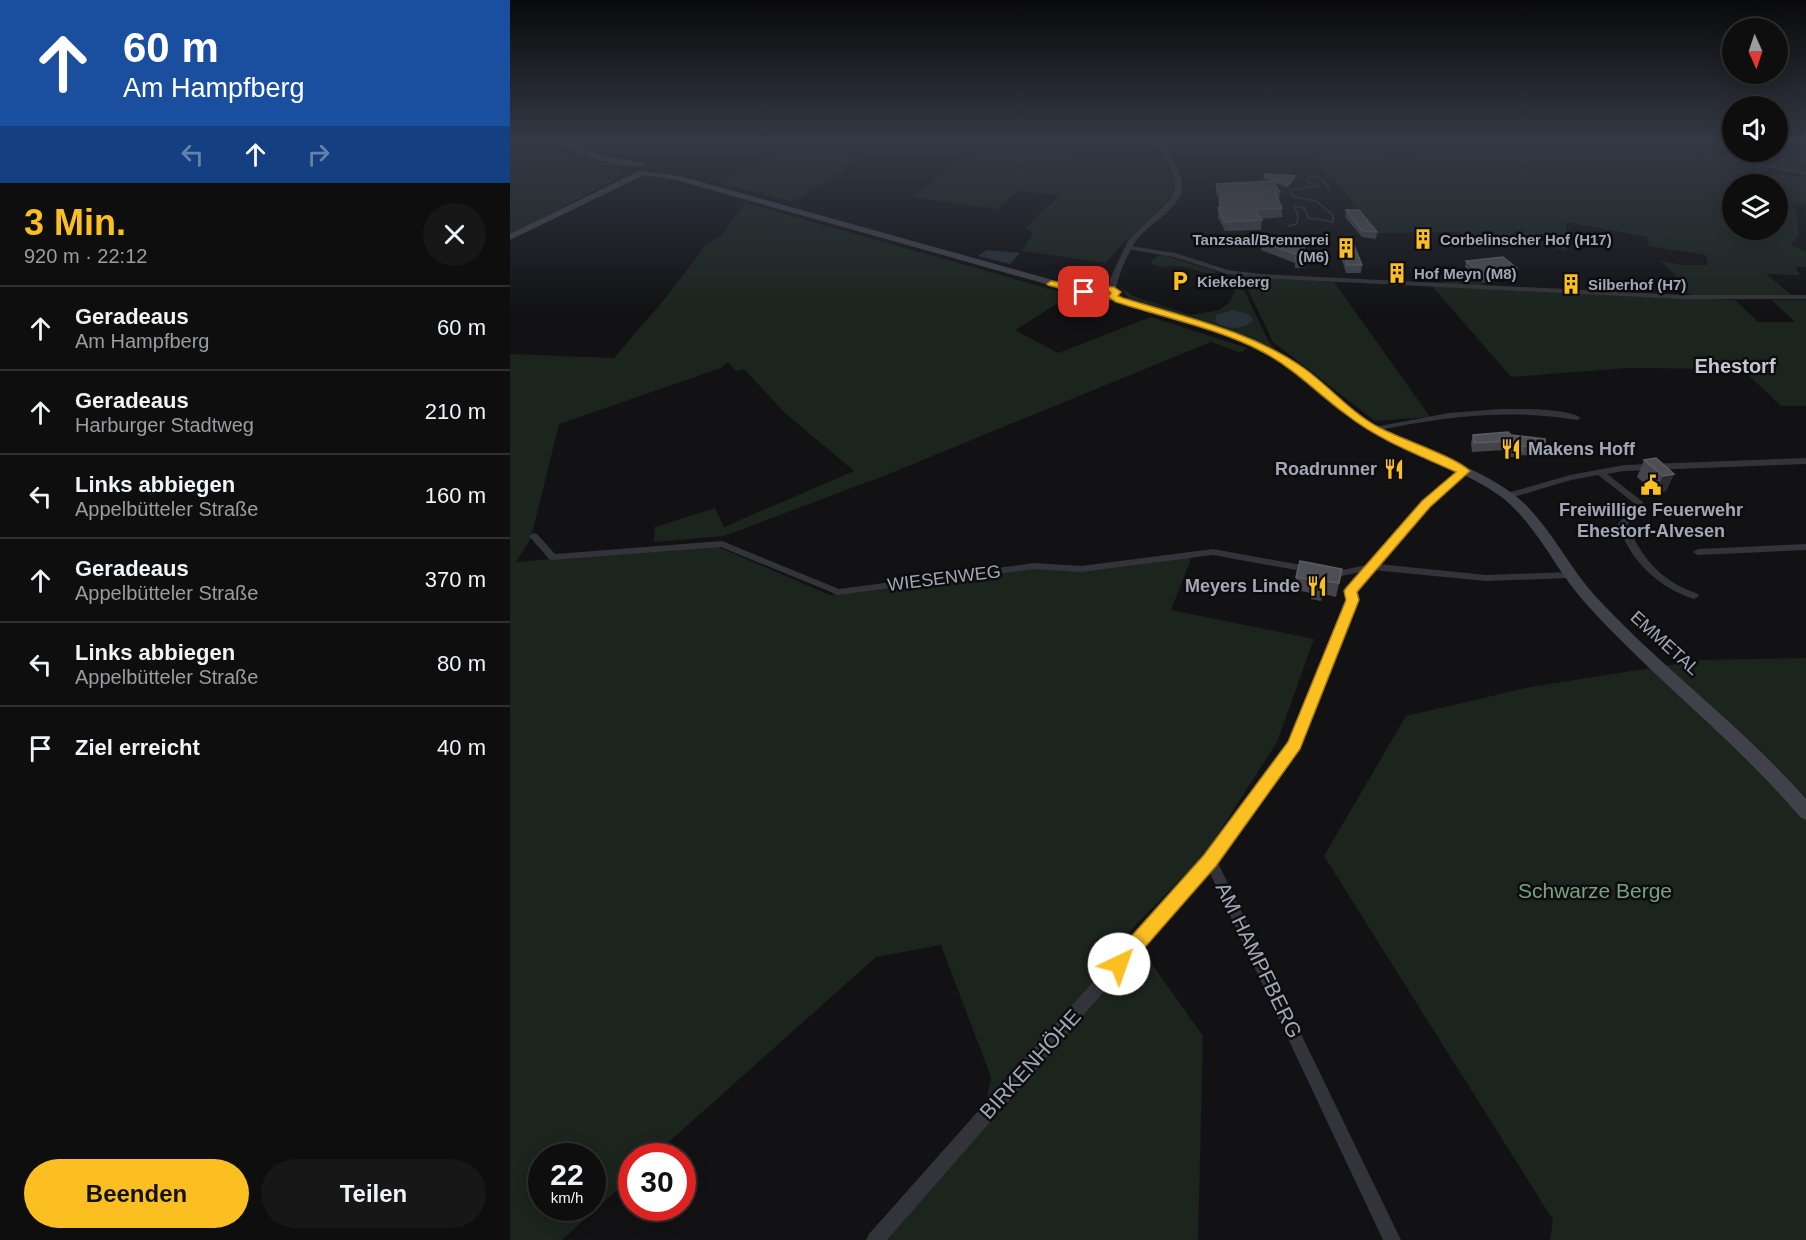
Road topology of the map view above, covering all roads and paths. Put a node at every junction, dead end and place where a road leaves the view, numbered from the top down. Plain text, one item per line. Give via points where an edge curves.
1 (589, 197) edge
2 (744, 197) edge
3 (1175, 197) edge
4 (510, 237) edge
5 (1130, 248) junction
6 (1113, 288) junction
7 (1094, 290) junction
8 (1806, 297) edge
9 (1576, 418) dead end
10 (1374, 429) junction
11 (1806, 461) edge
12 (1464, 471) junction
13 (1599, 472) junction
14 (1507, 496) junction
15 (534, 536) dead end
16 (1806, 547) edge
17 (1698, 552) dead end
18 (1371, 567) junction
19 (1569, 575) junction
20 (1694, 596) dead end
21 (1806, 812) edge
22 (1210, 860) junction
23 (874, 1240) edge
24 (1392, 1240) edge

1 - 4 main road
2 - 7 main road, EMMETAL via 1051,284
3 - 5 street
5 - 6 street
5 - 8 street via 1175,255 1227,272 1261,276 1684,297
6 - 7 street
6 - 7 main road, EMMETAL via 1098,299
6 - 10 main road, EMMETAL via 1265,349 1301,371
9 - 10 street via 1540,412 1488,413
10 - 12 main road, EMMETAL
11 - 13 street
12 - 14 main road, EMMETAL
12 - 18 street via 1442,488
13 - 14 street
13 - 20 street via 1638,502 1638,513 1623,524 1624,533 1639,554 1666,584
14 - 19 main road, EMMETAL via 1541,531
15 - 18 street, WIESENWEG via 552,557 722,544 838,592 1034,566 1081,569 1213,552 1337,574
16 - 17 street
18 - 19 street via 1486,578
18 - 22 street, AM HAMPFBERG via 1350,591 1352,600 1294,744
19 - 21 main road, EMMETAL via 1604,615 1735,734
22 - 23 street, BIRKENHÖHE
22 - 24 street, AM HAMPFBERG

